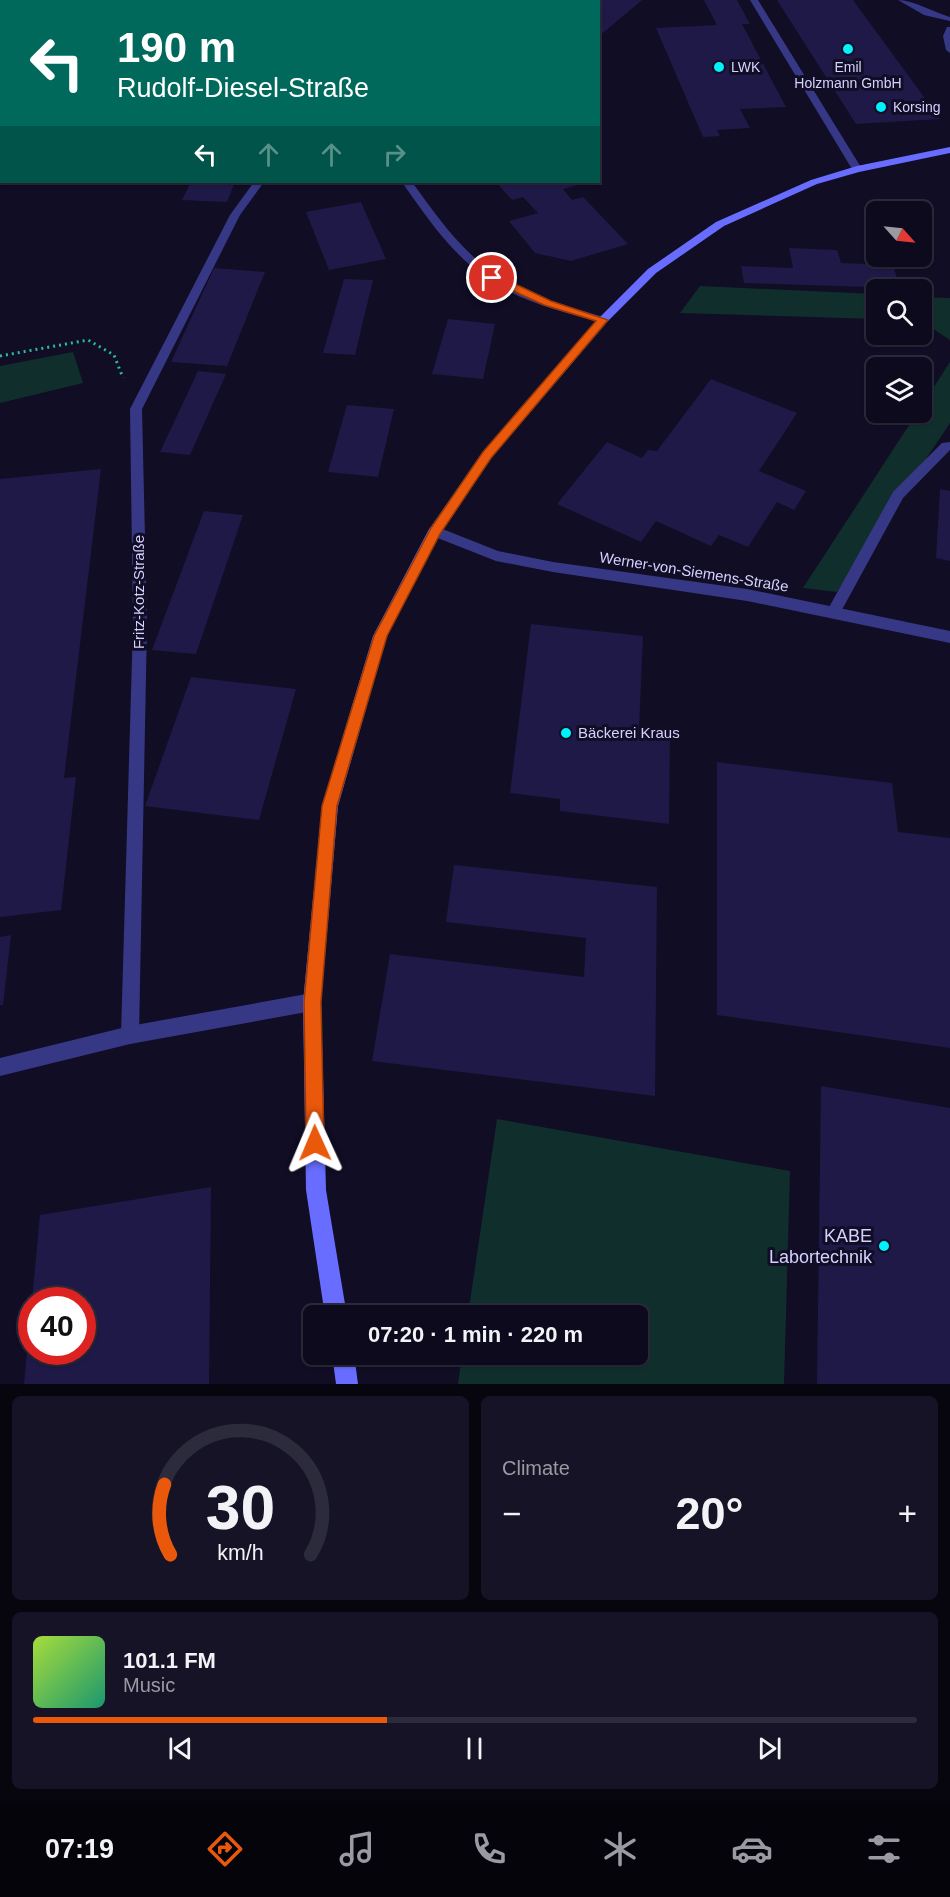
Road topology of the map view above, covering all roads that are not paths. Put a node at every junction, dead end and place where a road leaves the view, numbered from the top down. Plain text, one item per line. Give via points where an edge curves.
1 (754, 0) edge
2 (903, 0) edge
3 (950, 20) edge
4 (950, 29) edge
5 (950, 50) edge
6 (950, 150) edge
7 (857, 169) junction
8 (258, 183) edge
9 (408, 183) edge
10 (603, 320) junction
11 (950, 446) edge
12 (435, 531) junction
13 (833, 613) junction
14 (950, 637) edge
15 (312, 1002) junction
16 (130, 1035) junction
17 (0, 1067) edge
18 (334, 1305) edge
19 (344, 1365) edge
20 (347, 1384) edge

1 - 7 street
2 - 3 street
4 - 5 street via 946,36
6 - 7 street
7 - 10 street via 814,182 720,224 652,271
8 - 16 street, Fritz-Kotz-Straße via 235,215 136,409 140,624
9 - 10 street via 444,234 492,278 548,303
10 - 12 street via 487,455
11 - 13 street via 898,495
12 - 13 street, Werner-von-Siemens-Straße via 508,558 747,595
12 - 15 street via 380,636 330,806
13 - 14 street, Werner-von-Siemens-Straße
15 - 16 street
15 - 18 street via 316,1190
16 - 17 street
19 - 20 street

